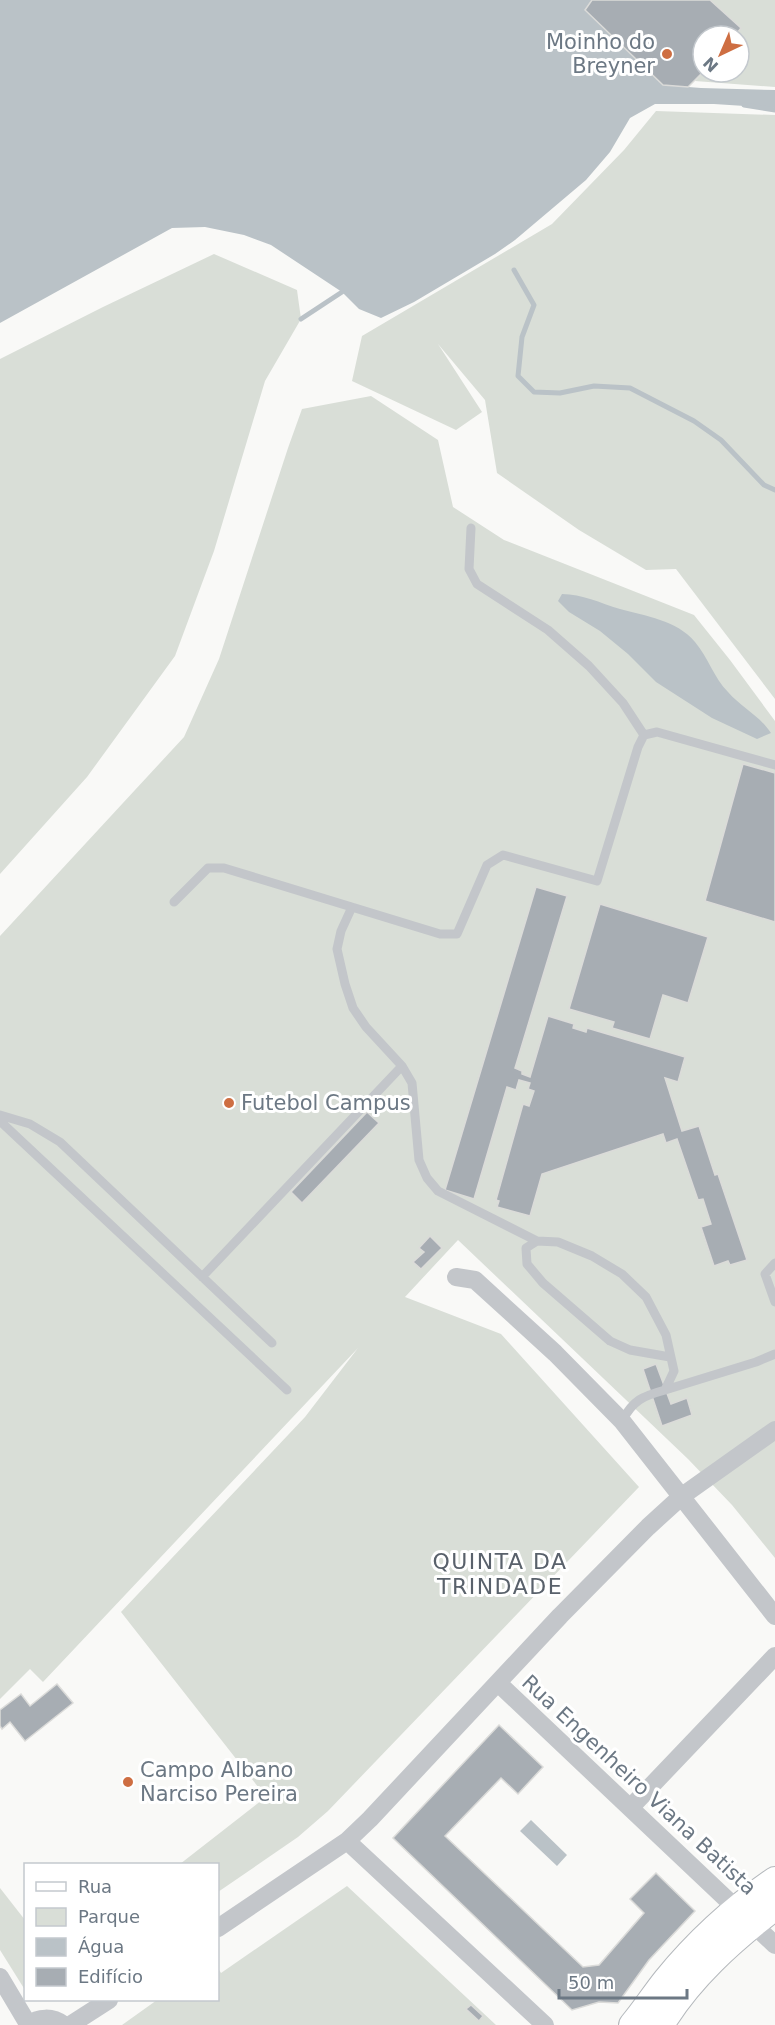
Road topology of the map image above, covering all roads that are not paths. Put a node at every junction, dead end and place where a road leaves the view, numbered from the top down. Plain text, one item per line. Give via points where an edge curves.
1 (471, 528) dead end
2 (644, 735) junction
3 (775, 765) edge
4 (174, 902) dead end
5 (352, 907) junction
6 (402, 1066) junction
7 (0, 1115) edge
8 (0, 1120) edge
9 (537, 1241) junction
10 (775, 1263) edge
11 (202, 1277) junction
12 (456, 1277) dead end
13 (775, 1302) edge
14 (272, 1343) dead end
15 (775, 1353) edge
16 (670, 1357) junction
17 (287, 1390) dead end
18 (665, 1390) junction
19 (622, 1421) junction
20 (775, 1430) edge
21 (682, 1496) junction
22 (775, 1616) edge
23 (775, 1656) edge
24 (498, 1683) junction
25 (631, 1807) junction
26 (347, 1840) junction
27 (775, 1880) edge
28 (775, 1906) edge
29 (745, 1916) junction
30 (219, 1927) edge
31 (775, 1945) edge
32 (0, 1977) edge
33 (107, 2001) edge
34 (28, 2024) edge
35 (64, 2025) edge
36 (70, 2025) edge
37 (545, 2025) edge
38 (632, 2025) edge
39 (661, 2025) edge

1 - 2 lane via 468,569 477,584 548,630 589,666 623,703
2 - 3 lane via 657,732
2 - 5 lane via 597,881 503,855 487,865 457,934 440,934
4 - 5 lane via 207,868 224,868
5 - 6 lane via 337,949 350,1000 366,1027
6 - 9 lane via 412,1083 419,1160 427,1178 438,1191
6 - 11 lane
7 - 11 lane via 30,1124 60,1142
8 - 17 lane
9 - 16 lane via 558,1242 622,1274 646,1297 666,1335
9 - 16 lane via 525,1248 527,1264 543,1283 610,1341 630,1350
10 - 13 lane via 765,1274
11 - 14 lane
12 - 19 street via 475,1280
15 - 18 lane
16 - 18 lane via 674,1371
18 - 19 lane via 630,1405
19 - 21 street
20 - 21 street
21 - 22 street
21 - 24 street
23 - 25 street
24 - 25 street, Rua Engenheiro Viana Batista
24 - 26 street
25 - 29 street, Rua Engenheiro Viana Batista
26 - 30 street
26 - 37 street
27 - 29 main road
28 - 29 main road
29 - 31 street, Rua Engenheiro Viana Batista
29 - 38 main road via 712,1930 657,1990
29 - 39 main road
32 - 34 street
33 - 36 street
34 - 35 street via 44,2018

